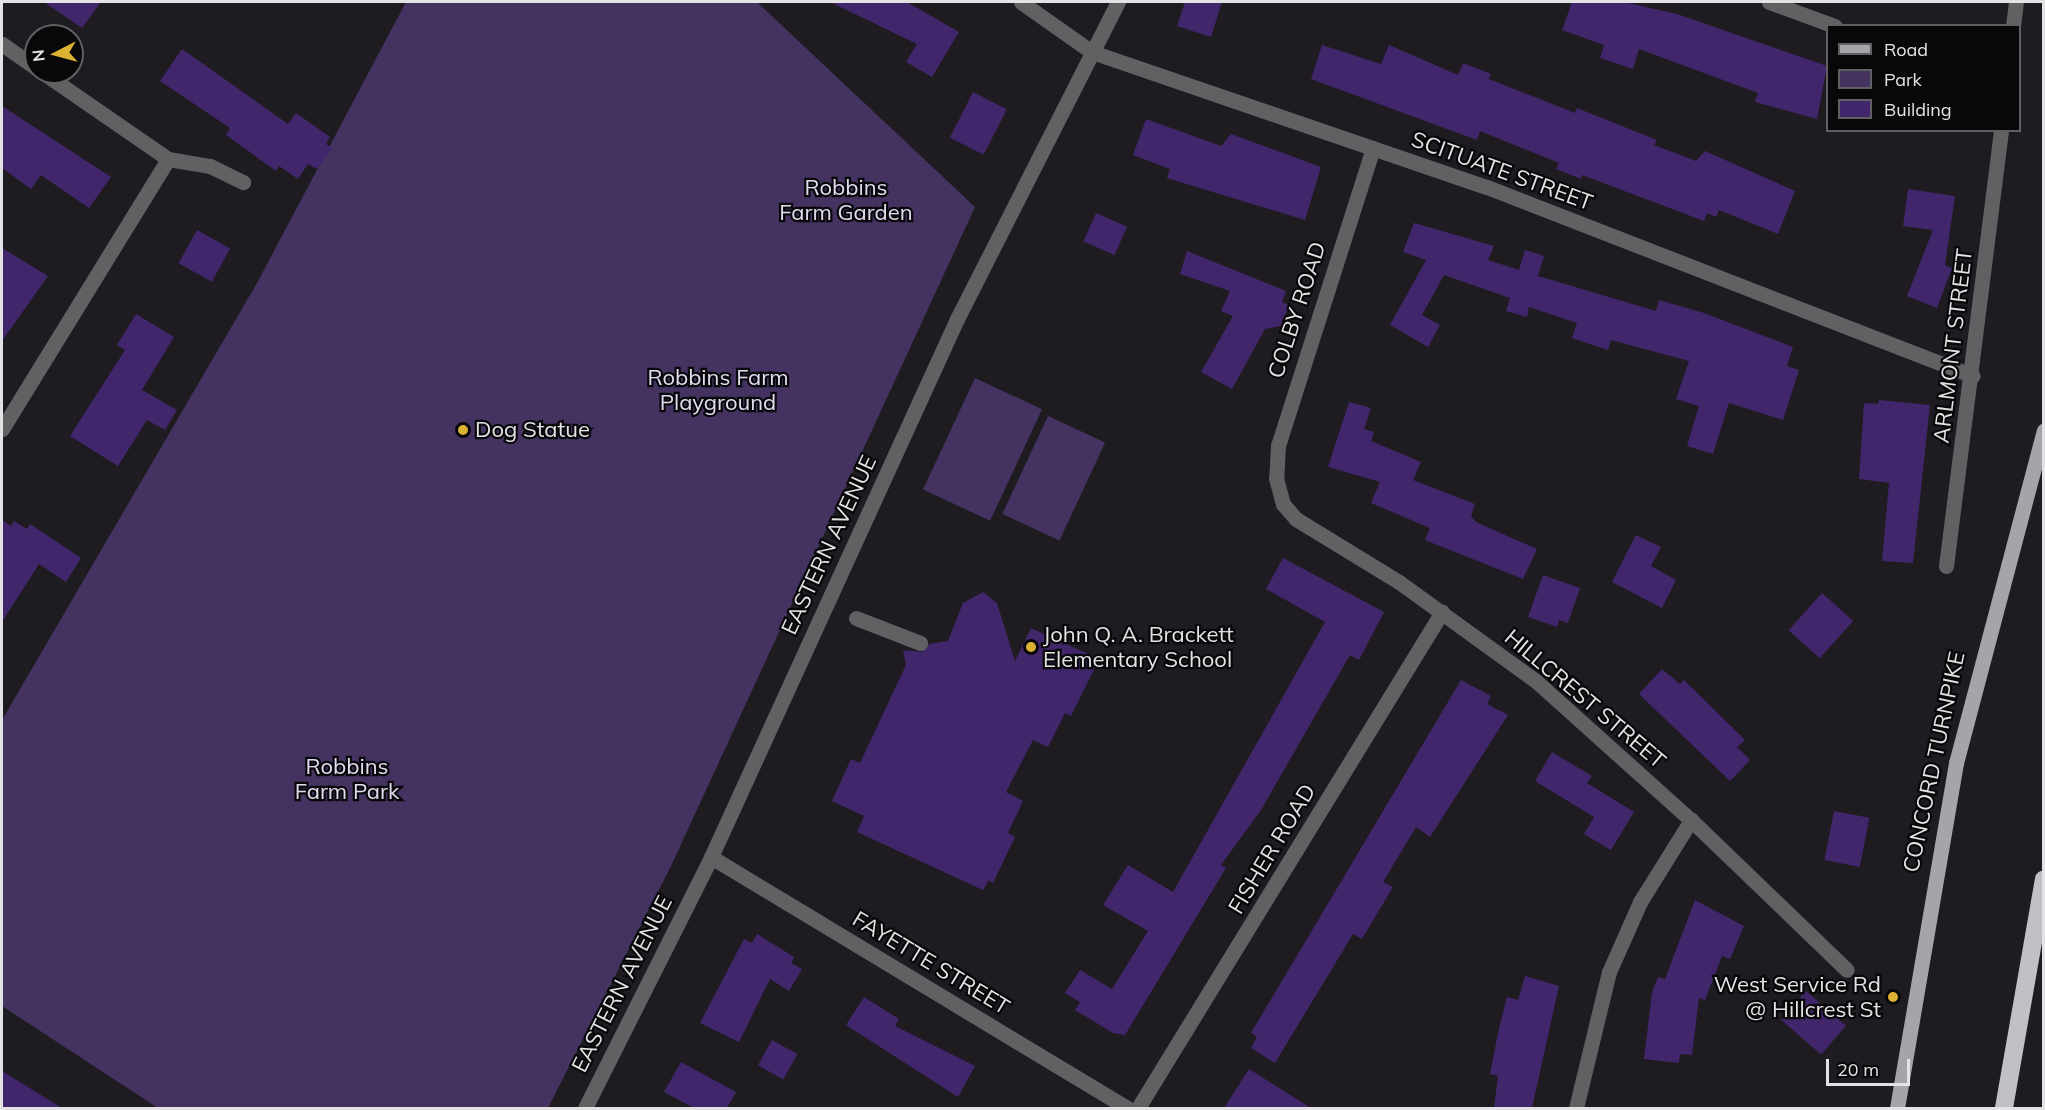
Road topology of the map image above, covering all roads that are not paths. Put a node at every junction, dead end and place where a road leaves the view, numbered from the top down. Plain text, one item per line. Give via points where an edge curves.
1 (1021, 2) edge
2 (1118, 2) edge
3 (1768, 2) edge
4 (2016, 2) edge
5 (1829, 24) edge
6 (2013, 24) edge
7 (2, 44) edge
8 (1092, 52) junction
9 (24, 60) edge
10 (59, 84) edge
11 (2001, 132) edge
12 (1373, 148) junction
13 (168, 159) junction
14 (243, 182) dead end
15 (1973, 376) junction
16 (2, 429) edge
17 (2043, 430) edge
18 (1278, 487) joint
19 (1946, 566) dead end
20 (1442, 612) junction
21 (856, 618) dead end
22 (920, 643) dead end
23 (1691, 820) junction
24 (711, 857) junction
25 (2043, 879) edge
26 (1847, 970) dead end
27 (585, 1108) edge
28 (1127, 1108) edge
29 (1138, 1108) edge
30 (1576, 1108) edge
31 (1897, 1108) edge
32 (2004, 1108) edge

1 - 8 street, SCITUATE STREET
2 - 8 street, EASTERN AVENUE
3 - 5 street
4 - 6 street
7 - 9 street
8 - 12 street, SCITUATE STREET
8 - 24 street, EASTERN AVENUE via 957,319
10 - 13 street
11 - 15 street, ARLMONT STREET
12 - 15 street, SCITUATE STREET
12 - 18 street, COLBY ROAD via 1278,445
13 - 14 street via 210,166
13 - 16 street
15 - 19 street, ARLMONT STREET
17 - 31 main road, CONCORD TURNPIKE via 1956,763
18 - 20 street, HILLCREST STREET via 1296,519
20 - 23 street, HILLCREST STREET via 1556,699
20 - 29 street, FISHER ROAD
21 - 22 street
23 - 26 street, HILLCREST STREET
23 - 30 street via 1640,902 1616,956 1590,1036
24 - 27 street, EASTERN AVENUE
24 - 28 street, FAYETTE STREET
25 - 32 highway

